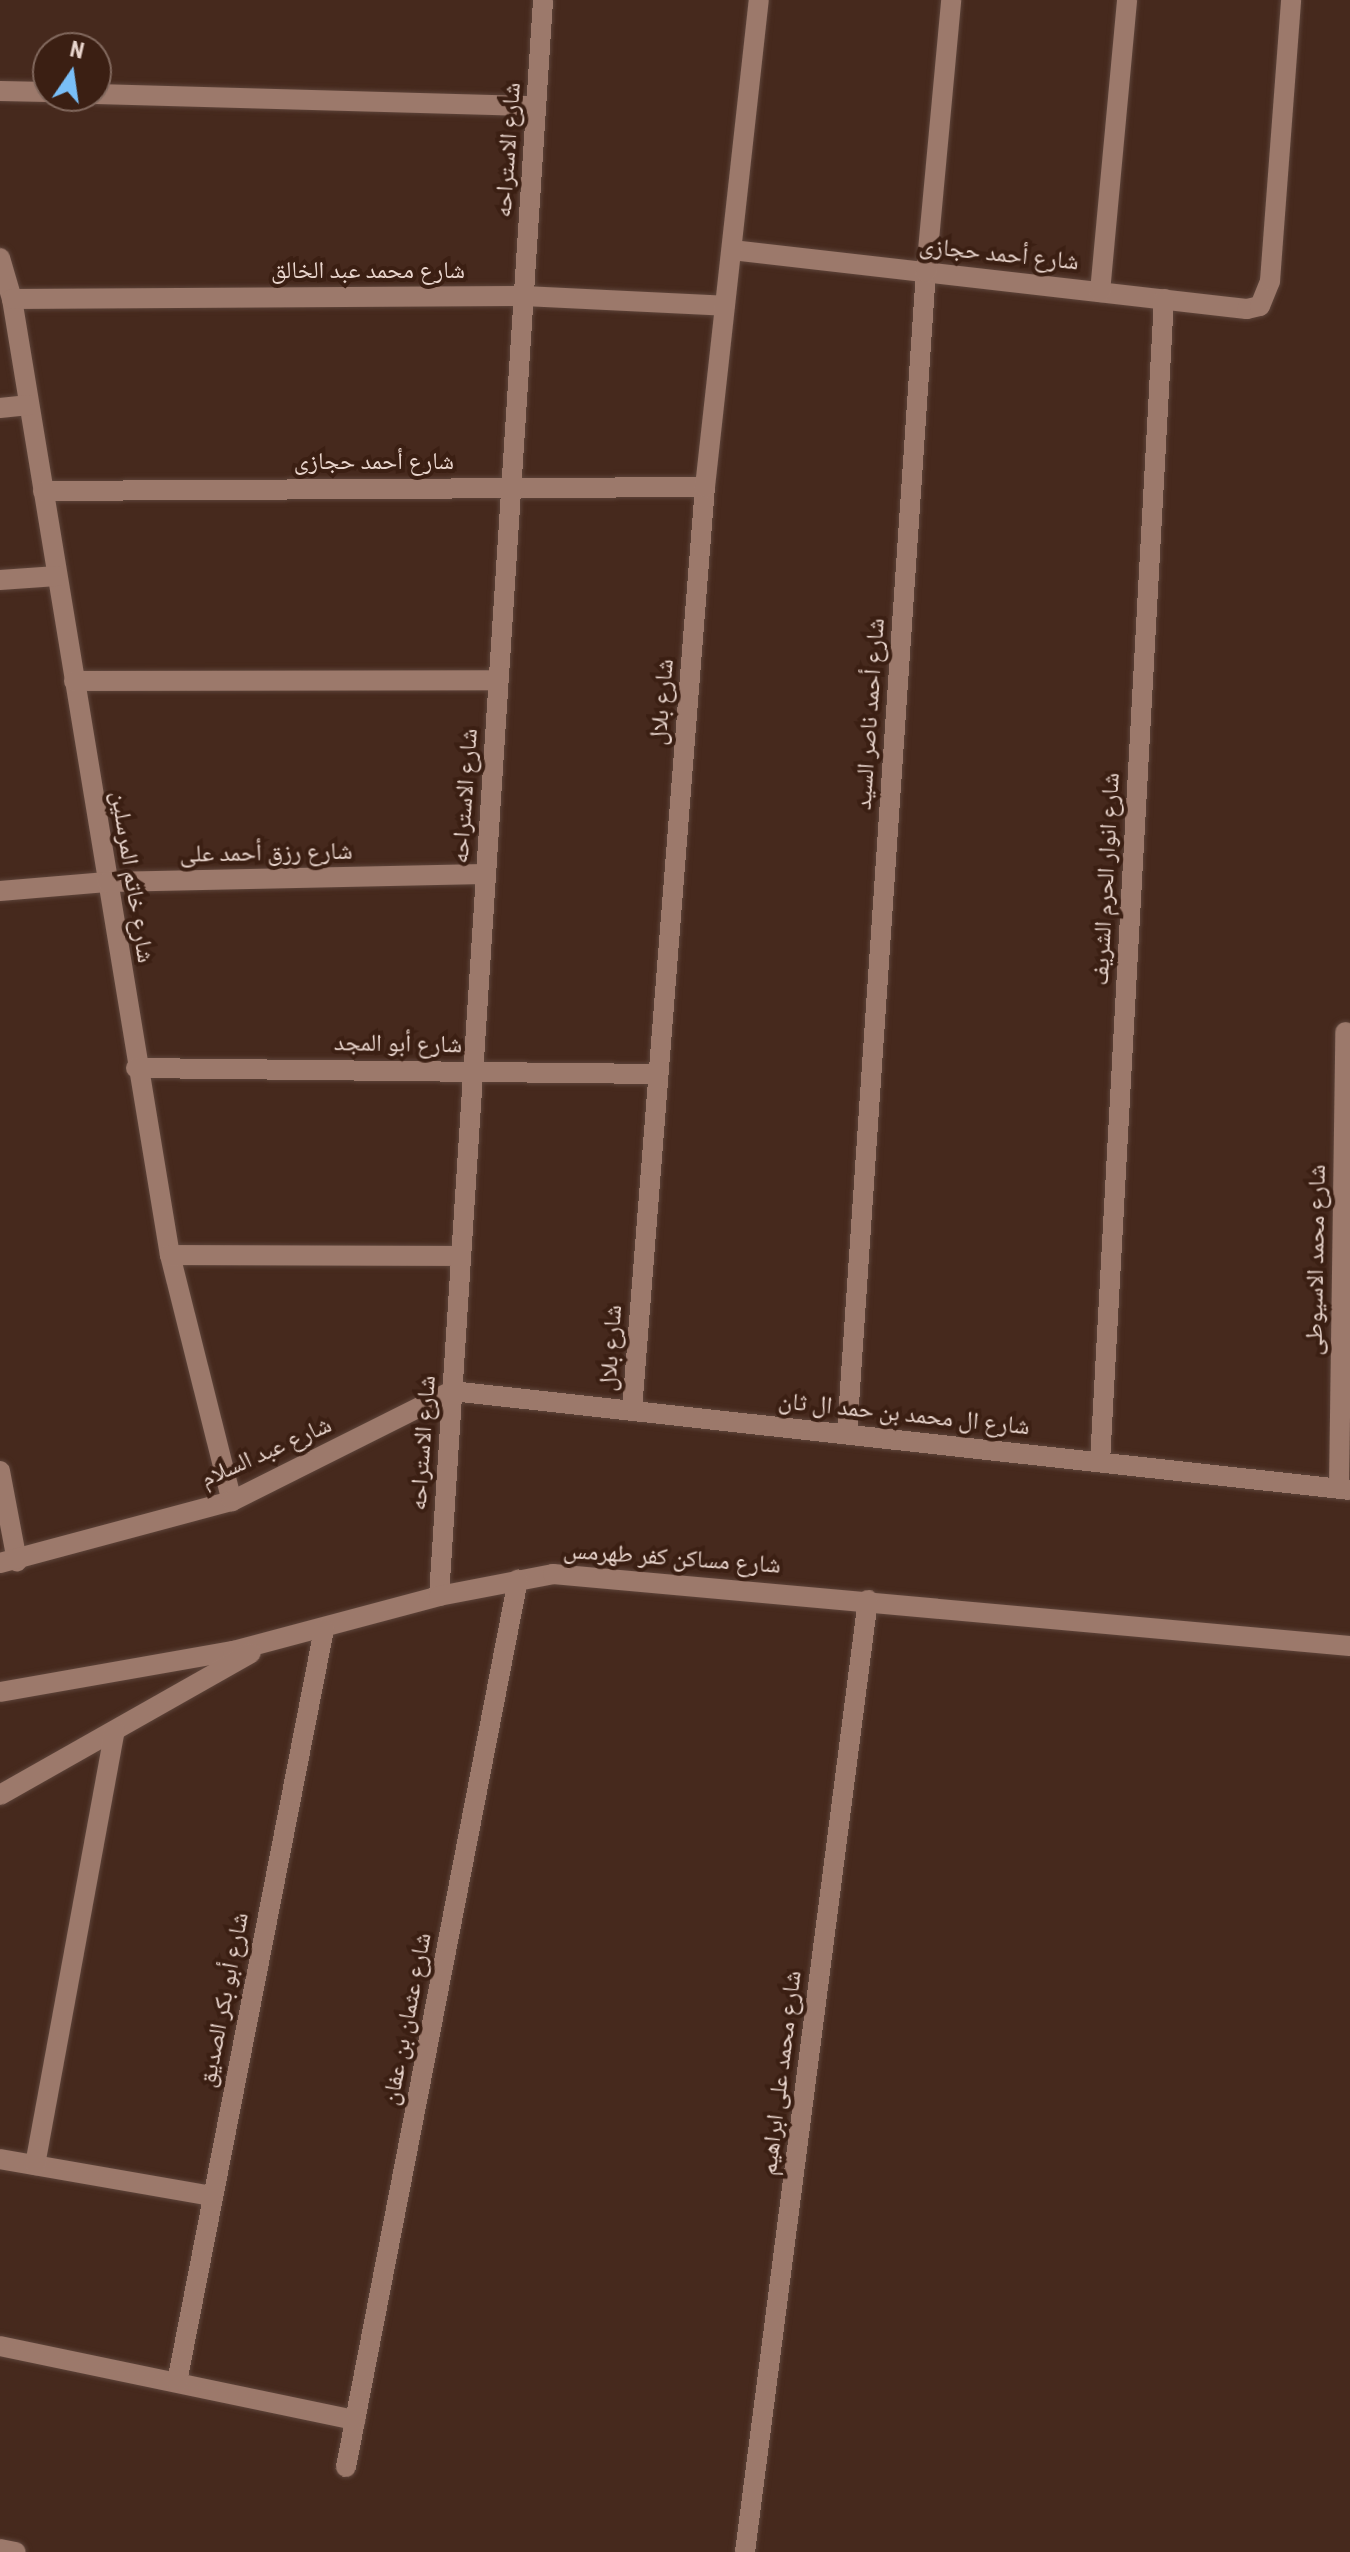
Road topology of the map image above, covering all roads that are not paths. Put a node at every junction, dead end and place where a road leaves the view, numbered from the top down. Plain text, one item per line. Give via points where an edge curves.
1 (543, 0) edge
2 (759, 0) edge
3 (951, 0) edge
4 (1127, 0) edge
5 (1291, 0) edge
6 (0, 91) edge
7 (32, 92) edge
8 (112, 94) edge
9 (536, 106) junction
10 (732, 250) junction
11 (0, 258) edge
12 (926, 272) junction
13 (1100, 292) junction
14 (524, 296) junction
15 (12, 299) junction
16 (1164, 299) junction
17 (725, 306) junction
18 (29, 405) junction
19 (0, 408) edge
20 (512, 487) junction
21 (705, 487) junction
22 (43, 491) junction
23 (57, 576) junction
24 (0, 580) edge
25 (498, 680) junction
26 (74, 681) junction
27 (486, 874) junction
28 (107, 882) junction
29 (0, 891) edge
30 (1345, 1032) dead end
31 (136, 1068) junction
32 (473, 1071) junction
33 (658, 1074) junction
34 (170, 1255) junction
35 (461, 1256) junction
36 (452, 1391) junction
37 (632, 1410) junction
38 (847, 1433) junction
39 (1100, 1462) junction
40 (0, 1471) edge
41 (1345, 1489) edge
42 (232, 1501) junction
43 (8, 1562) edge
44 (518, 1580) junction
45 (439, 1596) junction
46 (868, 1600) junction
47 (324, 1629) junction
48 (271, 1642) junction
49 (1350, 1646) edge
50 (0, 1692) edge
51 (115, 1731) junction
52 (0, 1795) edge
53 (0, 2159) edge
54 (35, 2165) junction
55 (213, 2196) junction
56 (0, 2346) edge
57 (177, 2382) junction
58 (355, 2420) junction
59 (346, 2467) dead end
60 (0, 2549) edge
61 (16, 2552) edge
62 (745, 2552) edge

1 - 9 street, شارع الاستراحه
2 - 10 street, شارع بلال
3 - 12 street, شارع أحمد ناصر السيد
4 - 13 street
5 - 16 street, شارع أحمد حجازى via 1270,281 1260,306
6 - 7 street
8 - 9 street
9 - 14 street, شارع الاستراحه
10 - 12 street, شارع أحمد حجازى
10 - 17 street, شارع بلال
11 - 15 street, شارع خاتم المرسلين
12 - 13 street, شارع أحمد حجازى
12 - 38 street, شارع أحمد ناصر السيد
13 - 16 street, شارع أحمد حجازى
14 - 15 street, شارع محمد عبد الخالق
14 - 17 street, شارع محمد عبد الخالق
14 - 20 street, شارع الاستراحه
15 - 18 street, شارع خاتم المرسلين
16 - 39 street, شارع انوار الحرم الشريف
17 - 21 street, شارع بلال
18 - 19 street
18 - 22 street, شارع خاتم المرسلين
20 - 21 street, شارع أحمد حجازى
20 - 22 street, شارع أحمد حجازى
20 - 25 street, شارع الاستراحه
21 - 33 street, شارع بلال
22 - 23 street, شارع خاتم المرسلين
23 - 24 street
23 - 26 street, شارع خاتم المرسلين
25 - 26 street
25 - 27 street, شارع الاستراحه
26 - 28 street, شارع خاتم المرسلين
27 - 28 street, شارع رزق أحمد على
27 - 32 street, شارع الاستراحه
28 - 29 street, شارع رزق أحمد على
28 - 31 street, شارع خاتم المرسلين
30 - 41 street, شارع محمد الاسيوطى
31 - 32 street, شارع أبو المجد
31 - 34 street, شارع خاتم المرسلين
32 - 33 street, شارع أبو المجد
32 - 35 street, شارع الاستراحه
33 - 37 street, شارع بلال
34 - 35 street
34 - 42 street, شارع خاتم المرسلين
35 - 36 street, شارع الاستراحه
36 - 37 street, شارع ال محمد بن حمد ال ثان
36 - 42 street, شارع عبد السلام
36 - 45 street, شارع الاستراحه
37 - 38 street, شارع ال محمد بن حمد ال ثان
38 - 39 street, شارع ال محمد بن حمد ال ثان
39 - 41 street, شارع ال محمد بن حمد ال ثان
40 - 43 street
42 - 43 street, شارع عبد السلام
44 - 45 street, شارع مساكن كفر طهرمس
44 - 46 street, شارع مساكن كفر طهرمس via 585,1574
44 - 58 street, شارع عثمان بن عفان
45 - 47 street, شارع مساكن كفر طهرمس
46 - 49 street, شارع مساكن كفر طهرمس
46 - 62 street, شارع محمد على ابراهيم
47 - 48 street, شارع مساكن كفر طهرمس
47 - 55 street, شارع أبو بكر الصديق
48 - 50 street, شارع مساكن كفر طهرمس
48 - 51 street
51 - 52 street
51 - 54 street
53 - 54 street
54 - 55 street
55 - 57 street, شارع أبو بكر الصديق
56 - 57 street
57 - 58 street
58 - 59 street, شارع عثمان بن عفان
60 - 61 street

